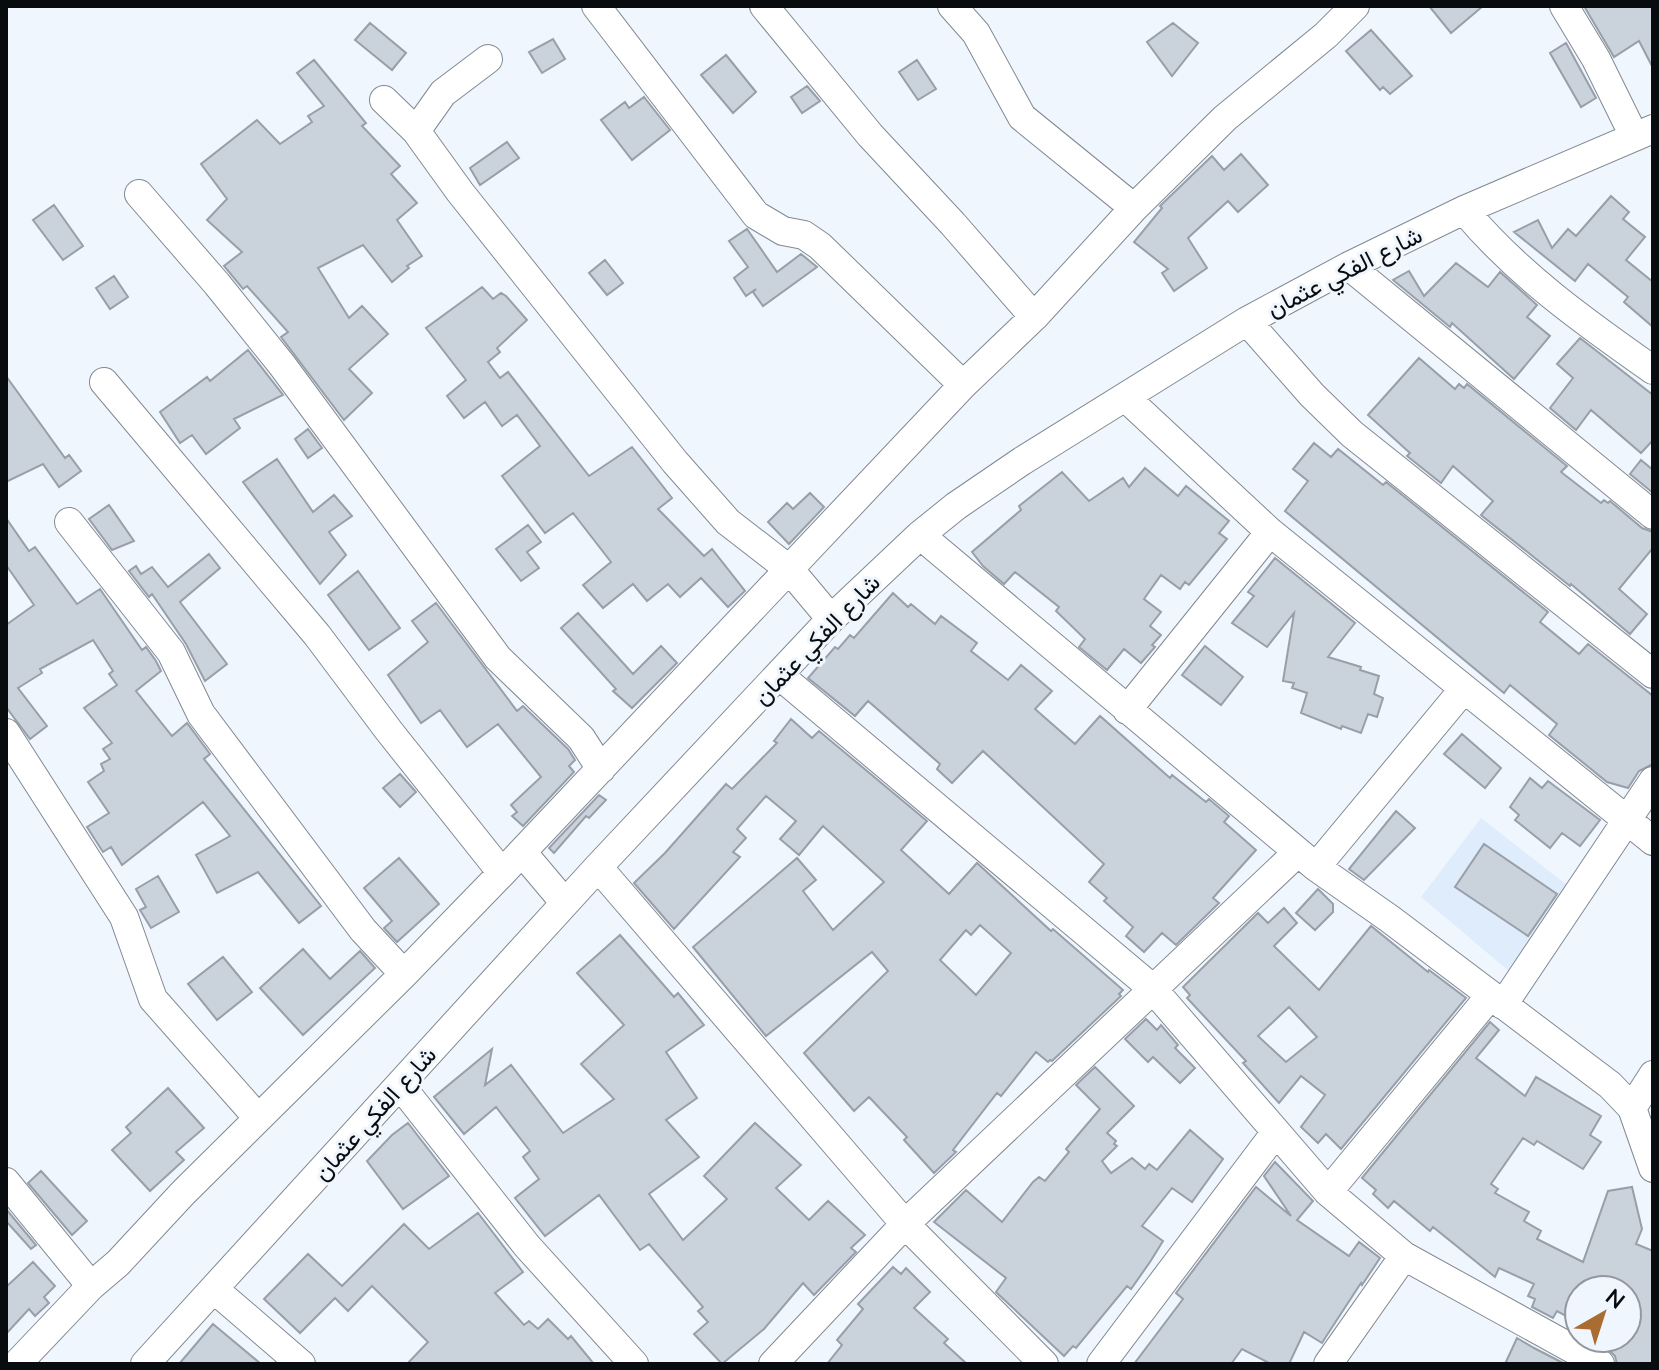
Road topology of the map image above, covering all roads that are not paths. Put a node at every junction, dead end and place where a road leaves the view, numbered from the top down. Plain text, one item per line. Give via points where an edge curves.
1 (596, 6) edge
2 (764, 6) edge
3 (952, 6) edge
4 (1355, 6) edge
5 (1564, 6) edge
6 (488, 59) dead end
7 (384, 100) dead end
8 (416, 131) junction
9 (1643, 132) edge
10 (139, 194) dead end
11 (1134, 208) junction
12 (1464, 210) junction
13 (1349, 266) junction
14 (1034, 317) junction
15 (1247, 321) junction
16 (1653, 370) edge
17 (104, 382) dead end
18 (963, 385) junction
19 (1125, 397) junction
20 (1653, 515) edge
21 (69, 522) dead end
22 (1270, 532) junction
23 (920, 535) junction
24 (790, 570) junction
25 (831, 619) junction
26 (1653, 674) edge
27 (779, 675) junction
28 (1463, 690) junction
29 (1127, 710) junction
30 (6, 733) edge
31 (601, 769) junction
32 (1653, 781) edge
33 (1628, 822) junction
34 (1653, 841) edge
35 (522, 852) junction
36 (1307, 860) junction
37 (598, 867) junction
38 (502, 873) junction
39 (565, 903) junction
40 (404, 974) junction
41 (1152, 988) junction
42 (1496, 1000) junction
43 (1653, 1075) edge
44 (400, 1085) junction
45 (1632, 1108) junction
46 (258, 1118) junction
47 (1276, 1132) junction
48 (1653, 1168) edge
49 (6, 1182) edge
50 (1328, 1192) junction
51 (905, 1224) junction
52 (1404, 1256) junction
53 (91, 1286) junction
54 (215, 1290) junction
55 (17, 1364) edge
56 (145, 1364) edge
57 (301, 1364) edge
58 (634, 1364) edge
59 (773, 1364) edge
60 (1044, 1364) edge
61 (1101, 1364) edge
62 (1328, 1364) edge
63 (1600, 1364) edge

1 - 18 street via 756,215 820,246
2 - 14 street via 870,135
3 - 11 street via 976,33 1022,117
4 - 11 street via 1225,118
5 - 9 street
6 - 8 street via 443,93
7 - 8 street
8 - 24 street via 684,472 728,522
9 - 12 street, شارع الفكي عثمان
10 - 31 street via 282,365 498,658 581,738
11 - 14 street
12 - 13 street, شارع الفكي عثمان
12 - 16 street via 1489,240 1575,313
13 - 15 street, شارع الفكي عثمان
13 - 20 street
14 - 18 street
15 - 19 street, شارع الفكي عثمان
15 - 26 street via 1352,434
17 - 38 street via 317,635
18 - 24 street
19 - 22 street
19 - 23 street, شارع الفكي عثمان via 1022,461
21 - 40 street via 171,652 201,714 363,930
22 - 28 street
22 - 29 street
23 - 25 street, شارع الفكي عثمان
23 - 29 street
24 - 25 street
24 - 31 street
25 - 27 street, شارع الفكي عثمان
27 - 37 street, شارع الفكي عثمان
27 - 41 street
28 - 33 street
28 - 36 street
29 - 36 street
30 - 46 street via 124,917 153,999
31 - 35 street
32 - 33 street
33 - 34 street
33 - 42 street
35 - 38 street
35 - 39 street
36 - 41 street
36 - 42 street
37 - 39 street, شارع الفكي عثمان
37 - 51 street
38 - 40 street
39 - 44 street, شارع الفكي عثمان
40 - 46 street
41 - 47 street
41 - 51 street
42 - 45 street via 1600,1077
42 - 50 street
43 - 45 street
44 - 54 street, شارع الفكي عثمان
44 - 58 street via 527,1246
45 - 48 street
46 - 53 street
47 - 50 street
47 - 61 street
49 - 53 street
50 - 52 street
51 - 59 street
51 - 60 street
52 - 62 street
52 - 63 street
53 - 55 street
54 - 56 street, شارع الفكي عثمان
54 - 57 street

